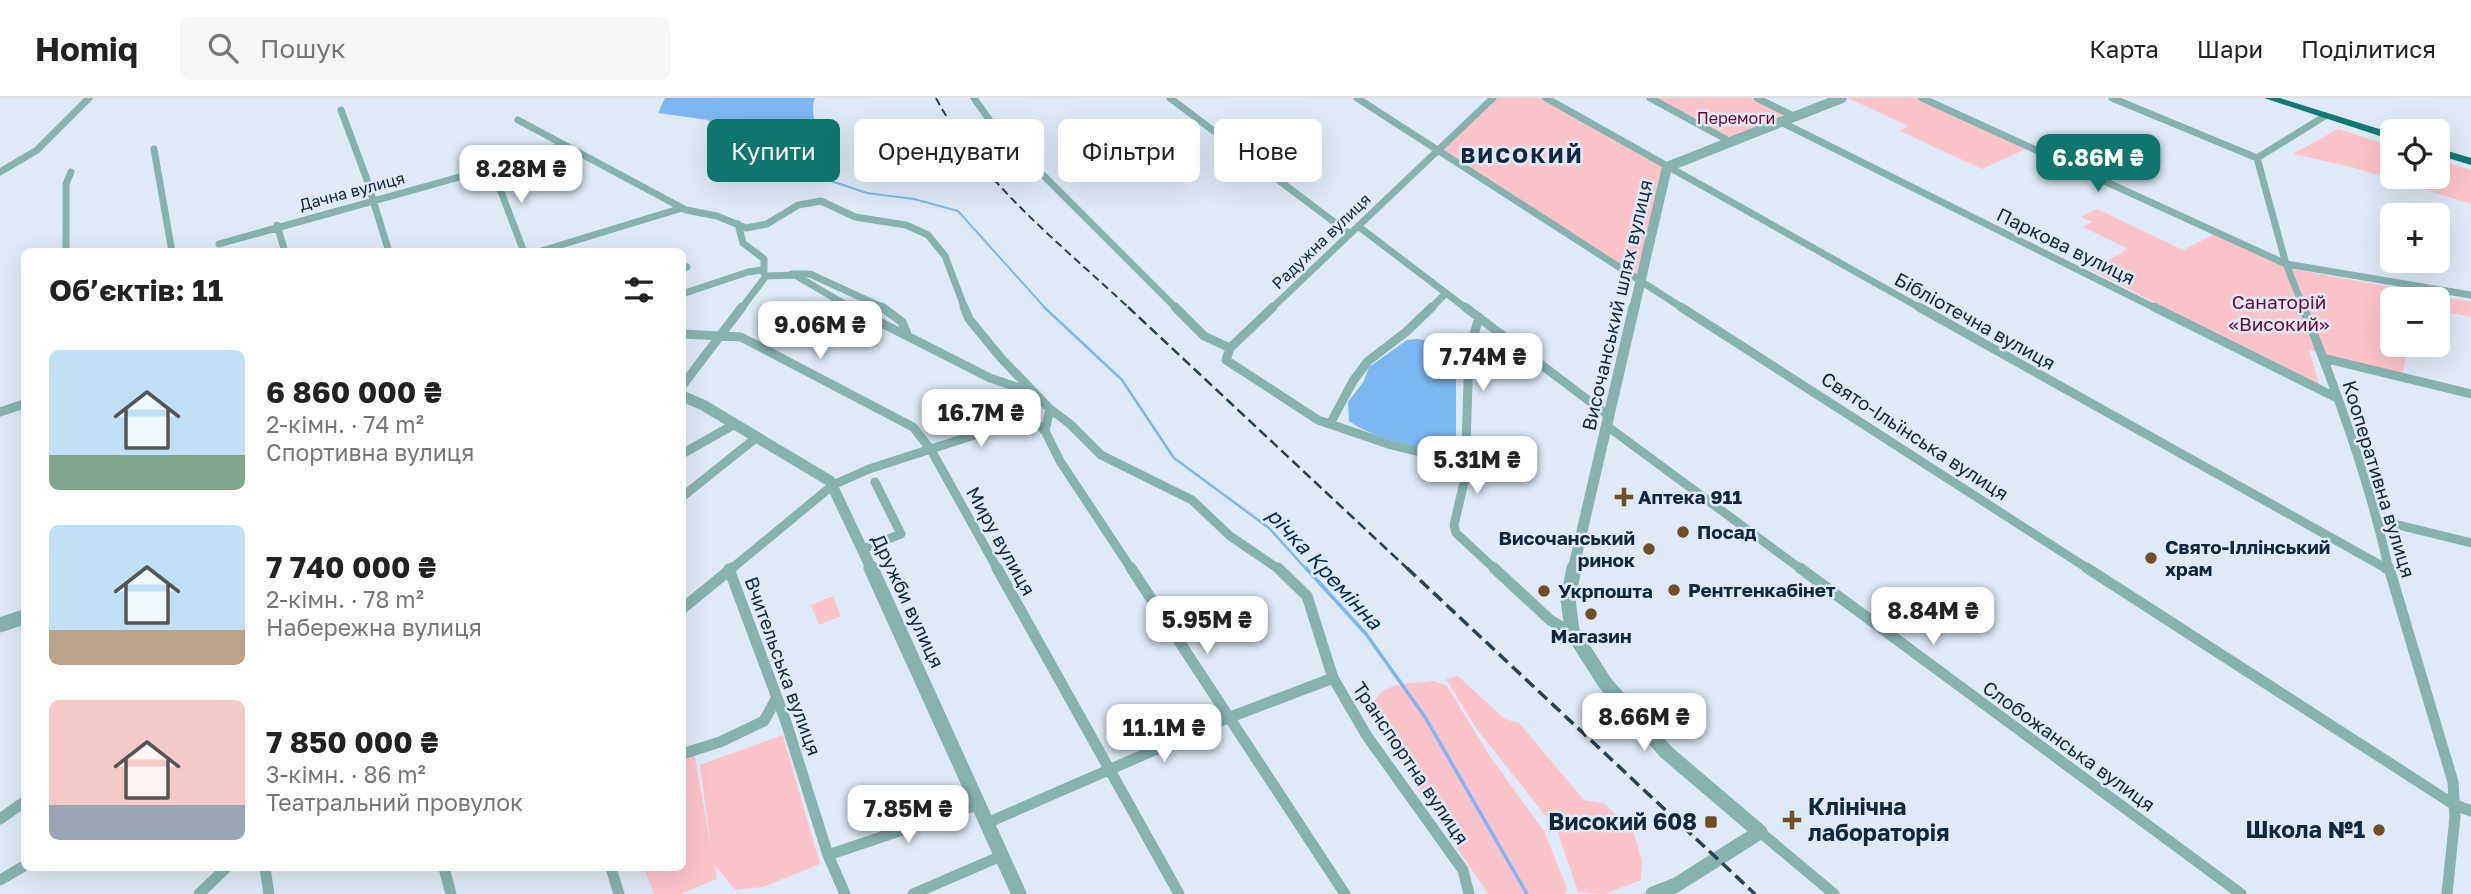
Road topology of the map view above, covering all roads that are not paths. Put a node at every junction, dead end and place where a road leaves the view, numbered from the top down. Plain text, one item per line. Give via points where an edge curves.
1 (89, 98) edge
2 (974, 98) edge
3 (1170, 98) edge
4 (1357, 98) edge
5 (1493, 98) edge
6 (1546, 98) edge
7 (1650, 98) edge
8 (1758, 98) edge
9 (1842, 98) edge
10 (1922, 98) edge
11 (2112, 98) edge
12 (2272, 98) edge
13 (341, 110) dead end
14 (2325, 116) junction
15 (1795, 117) junction
16 (518, 120) dead end
17 (1781, 122) junction
18 (2380, 133) edge
19 (1731, 142) junction
20 (563, 145) junction
21 (154, 149) dead end
22 (1436, 151) junction
23 (2450, 155) edge
24 (2257, 158) junction
25 (2471, 162) edge
26 (1667, 167) junction
27 (492, 168) junction
28 (0, 172) edge
29 (71, 172) dead end
30 (372, 202) junction
31 (682, 208) junction
32 (738, 224) junction
33 (277, 225) junction
34 (1358, 226) junction
35 (1350, 234) junction
36 (219, 244) dead end
37 (66, 248) edge
38 (171, 248) edge
39 (284, 248) edge
40 (388, 248) edge
41 (522, 248) edge
42 (551, 248) edge
43 (2286, 264) junction
44 (764, 273) junction
45 (791, 274) junction
46 (1641, 280) junction
47 (686, 293) edge
48 (1446, 293) junction
49 (2471, 295) edge
50 (1479, 317) junction
51 (686, 334) edge
52 (722, 334) junction
53 (907, 334) junction
54 (1230, 348) junction
55 (2323, 358) junction
56 (686, 381) edge
57 (1036, 393) junction
58 (2471, 394) edge
59 (686, 398) edge
60 (2337, 398) junction
61 (21, 405) edge
62 (1050, 409) junction
63 (0, 412) edge
64 (1608, 421) junction
65 (735, 424) junction
66 (1330, 424) junction
67 (1045, 431) junction
68 (757, 437) junction
69 (931, 450) junction
70 (686, 452) edge
71 (1464, 463) junction
72 (875, 482) dead end
73 (833, 485) junction
74 (686, 494) edge
75 (2378, 520) junction
76 (2471, 543) edge
77 (863, 549) junction
78 (729, 569) junction
79 (2389, 570) junction
80 (686, 607) edge
81 (21, 618) edge
82 (0, 625) edge
83 (1573, 634) junction
84 (1334, 678) junction
85 (776, 699) junction
86 (1228, 718) junction
87 (686, 753) edge
88 (1109, 770) junction
89 (21, 804) edge
90 (2453, 804) junction
91 (977, 805) junction
92 (2471, 811) edge
93 (0, 819) edge
94 (987, 823) junction
95 (1760, 832) junction
96 (828, 855) junction
97 (1001, 856) junction
98 (21, 868) edge
99 (223, 871) edge
100 (265, 871) edge
101 (445, 871) edge
102 (612, 871) edge
103 (0, 880) edge
104 (1681, 890) edge
105 (199, 894) edge
106 (269, 894) edge
107 (451, 894) edge
108 (620, 894) edge
109 (845, 894) edge
110 (913, 894) edge
111 (1018, 894) edge
112 (1179, 894) edge
113 (1345, 894) edge
114 (1469, 894) edge
115 (1653, 894) edge
116 (1833, 894) edge
117 (2241, 894) edge
118 (2447, 894) edge

1 - 28 street via 22,162
2 - 54 street via 993,125 1204,335
3 - 35 street
4 - 22 street, Свято-Ільїнська вулиця
5 - 22 street, Радужна вулиця
6 - 26 street, Бібліотечна вулиця
7 - 19 street
8 - 15 street
9 - 15 street, Височанський шлях вулиця
10 - 43 street
11 - 24 street
12 - 14 highway
13 - 30 street
14 - 18 highway
14 - 24 street
15 - 17 street, Височанський шлях вулиця
16 - 20 street
17 - 19 street, Височанський шлях вулиця
17 - 60 street, Паркова вулиця
19 - 26 street, Височанський шлях вулиця
20 - 27 street
20 - 31 street
21 - 38 street
22 - 34 street, Радужна вулиця
22 - 46 street, Свято-Ільїнська вулиця
23 - 25 highway
24 - 43 street, Кооперативна вулиця
26 - 46 street, Височанський шлях вулиця
26 - 79 street, Бібліотечна вулиця
27 - 30 street, Дачна вулиця
27 - 41 street
29 - 37 street via 66,184
30 - 33 street, Дачна вулиця
30 - 40 street
31 - 32 street
31 - 42 street
32 - 44 street via 743,243 764,259
32 - 57 street, Транспортна вулиця via 762,226 805,202 821,201 855,217 906,225 928,235 945,256 969,319
33 - 36 street, Дачна вулиця
33 - 39 street
34 - 35 street, Радужна вулиця
34 - 48 street, Слобожанська вулиця
35 - 54 street, Радужна вулиця
43 - 49 street
43 - 55 street, Кооперативна вулиця
44 - 45 street
44 - 47 street via 748,272
44 - 52 street
45 - 53 street
45 - 53 street via 810,274 889,310
46 - 64 street, Височанський шлях вулиця
46 - 90 street, Свято-Ільїнська вулиця
48 - 50 street, Слобожанська вулиця
48 - 66 street via 1368,361
50 - 64 street, Слобожанська вулиця
50 - 71 street via 1469,352
51 - 52 street, Миру вулиця
52 - 56 street
52 - 69 street, Миру вулиця via 741,337 887,412 913,427
53 - 57 street via 990,378
54 - 66 street via 1226,360
55 - 58 street
55 - 60 street, Кооперативна вулиця
57 - 62 street, Транспортна вулиця
59 - 65 street, Дружби вулиця
60 - 75 street, Кооперативна вулиця
61 - 63 street
62 - 67 street
62 - 84 street, Транспортна вулиця via 1101,455 1192,500 1230,536 1285,573 1307,596
64 - 83 street, Височанський шлях вулиця via 1569,589 1567,612
64 - 117 street, Слобожанська вулиця
65 - 68 street, Дружби вулиця
65 - 70 street
66 - 71 street
67 - 69 street via 1024,421
67 - 86 street
68 - 73 street, Дружби вулиця
68 - 74 street
69 - 73 street
69 - 88 street, Миру вулиця
71 - 83 street via 1456,533 1550,620
72 - 77 street via 901,534
73 - 77 street, Дружби вулиця
73 - 78 street
75 - 76 street
75 - 79 street, Кооперативна вулиця
77 - 91 street, Дружби вулиця
78 - 80 street
78 - 85 street, Вчительська вулиця
79 - 90 street, Кооперативна вулиця via 2453,782
81 - 82 street
83 - 95 street via 1600,679 1651,735
84 - 86 street
84 - 114 street, Транспортна вулиця via 1367,736 1463,870
85 - 87 street via 764,721
85 - 96 street, Вчительська вулиця
86 - 88 street
86 - 113 street
88 - 94 street
88 - 112 street, Миру вулиця
89 - 93 street
90 - 92 street, Свято-Ільїнська вулиця
90 - 118 street, Кооперативна вулиця
91 - 94 street, Дружби вулиця
91 - 96 street
94 - 97 street, Дружби вулиця
95 - 104 street
95 - 116 street
96 - 109 street, Вчительська вулиця
97 - 110 street
97 - 111 street, Дружби вулиця
98 - 103 street
99 - 105 street
100 - 106 street
101 - 107 street
102 - 108 street
104 - 115 street

